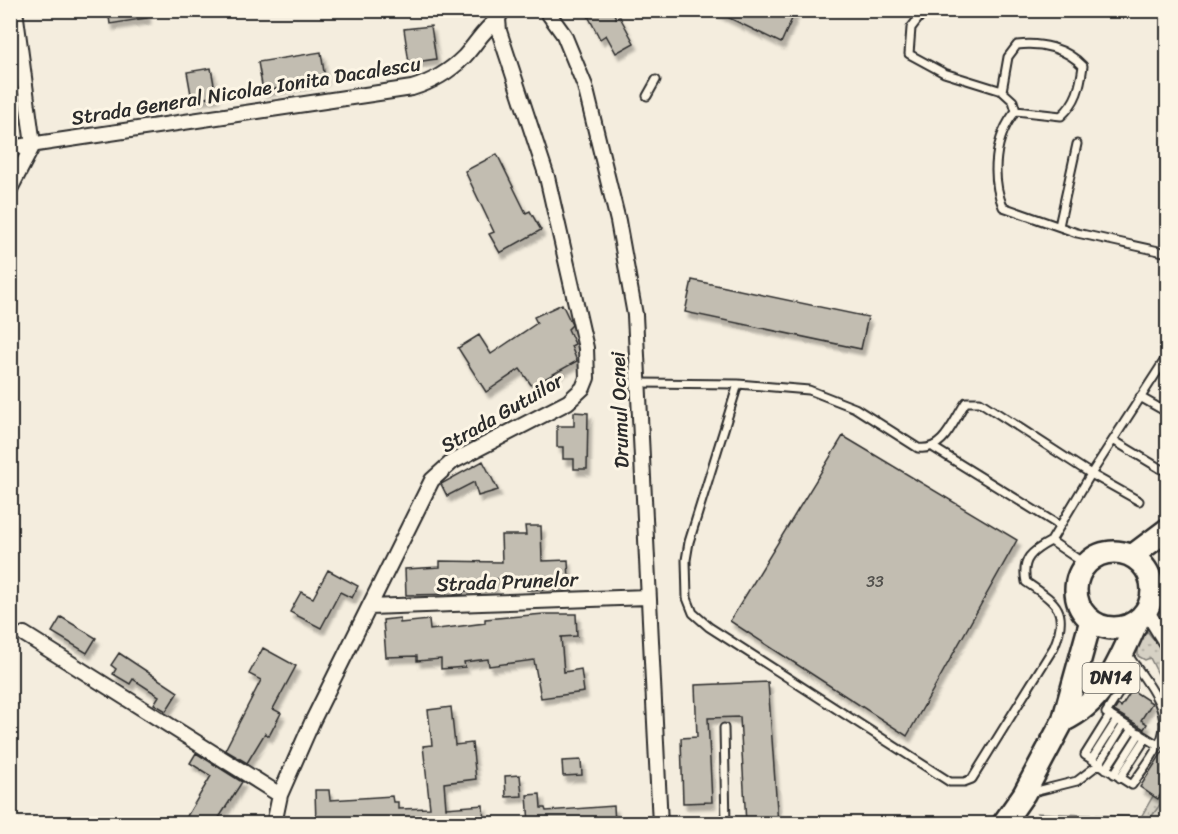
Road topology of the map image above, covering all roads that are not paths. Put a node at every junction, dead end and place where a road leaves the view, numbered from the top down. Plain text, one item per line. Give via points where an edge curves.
1 (15, 10) edge
2 (546, 10) edge
3 (925, 10) edge
4 (500, 15) edge
5 (656, 80) dead end
6 (1002, 91) junction
7 (647, 96) dead end
8 (1016, 111) junction
9 (1077, 144) dead end
10 (33, 145) junction
11 (10, 148) edge
12 (10, 189) edge
13 (1059, 226) junction
14 (1167, 253) edge
15 (1167, 355) edge
16 (1165, 366) edge
17 (639, 383) junction
18 (738, 384) junction
19 (1140, 397) junction
20 (1167, 413) edge
21 (1113, 440) junction
22 (934, 448) junction
23 (1161, 469) dead end
24 (1091, 474) junction
25 (1139, 501) dead end
26 (1060, 526) junction
27 (1167, 529) edge
28 (1051, 541) junction
29 (1132, 556) junction
30 (1086, 564) junction
31 (1167, 578) edge
32 (647, 597) junction
33 (369, 607) junction
34 (1145, 610) junction
35 (1091, 620) junction
36 (24, 634) dead end
37 (1167, 646) edge
38 (1131, 658) junction
39 (1110, 715) junction
40 (1063, 720) junction
41 (1121, 722) junction
42 (724, 728) dead end
43 (1132, 729) junction
44 (1143, 736) junction
45 (1158, 745) junction
46 (1095, 762) junction
47 (1106, 769) junction
48 (1117, 776) junction
49 (1024, 794) junction
50 (280, 795) junction
51 (1005, 823) edge
52 (274, 824) edge
53 (660, 824) edge
54 (726, 824) edge

1 - 10 street
2 - 17 street, Drumul Ocnei via 564,35 585,86 618,220 634,315
3 - 6 lane via 911,28 909,54 944,73
4 - 10 street, Strada General Nicolae Ionita Dacalescu via 464,57 431,82 412,88
4 - 33 street, Strada Gutuilor via 499,31 529,114 549,187 586,348 587,378 583,388 568,402 440,471 424,493
5 - 7 lane
6 - 8 lane via 1013,101
6 - 8 lane via 1008,57 1017,45 1033,43 1052,48 1073,55 1083,66 1072,106 1061,116
8 - 13 lane via 1005,124 999,145 995,187 1004,207
9 - 13 lane
10 - 11 street, Strada General Nicolae Ionita Dacalescu
10 - 12 street
13 - 14 lane
15 - 16 lane
16 - 19 lane
17 - 18 lane
17 - 32 street, Drumul Ocnei
18 - 22 lane via 809,390 855,408 918,448
18 - 28 lane via 688,542 687,598 693,613 950,782 972,779 1060,632 1059,610 1048,596 1026,582 1023,571 1033,550
19 - 20 lane
19 - 21 lane
21 - 23 lane
21 - 24 lane
22 - 24 lane via 966,402 980,402
22 - 26 lane
24 - 25 lane
24 - 26 lane
26 - 28 lane
27 - 29 main road
28 - 30 lane
29 - 30 main road via 1107,552
29 - 34 main road via 1149,574 1152,586
30 - 35 main road via 1076,587 1079,605
31 - 34 main road, DN14
32 - 33 street, Strada Prunelor
32 - 53 street, Drumul Ocnei
33 - 50 street, Strada Gutuilor
34 - 35 main road via 1114,628
34 - 37 street
34 - 38 main road, DN14
35 - 40 main road, DN14
36 - 50 street
38 - 39 lane via 1106,713
38 - 40 main road, DN14 via 1094,701
38 - 45 lane via 1162,714 1163,735
39 - 41 lane
39 - 46 lane via 1085,755
40 - 49 main road, DN14
41 - 43 lane
41 - 46 lane
42 - 54 lane
43 - 44 lane
43 - 47 lane
44 - 45 lane
44 - 48 lane
45 - 48 lane via 1132,785
46 - 47 lane
46 - 49 lane via 1077,782
47 - 48 lane
49 - 51 main road, DN14
50 - 52 street, Strada Gutuilor

